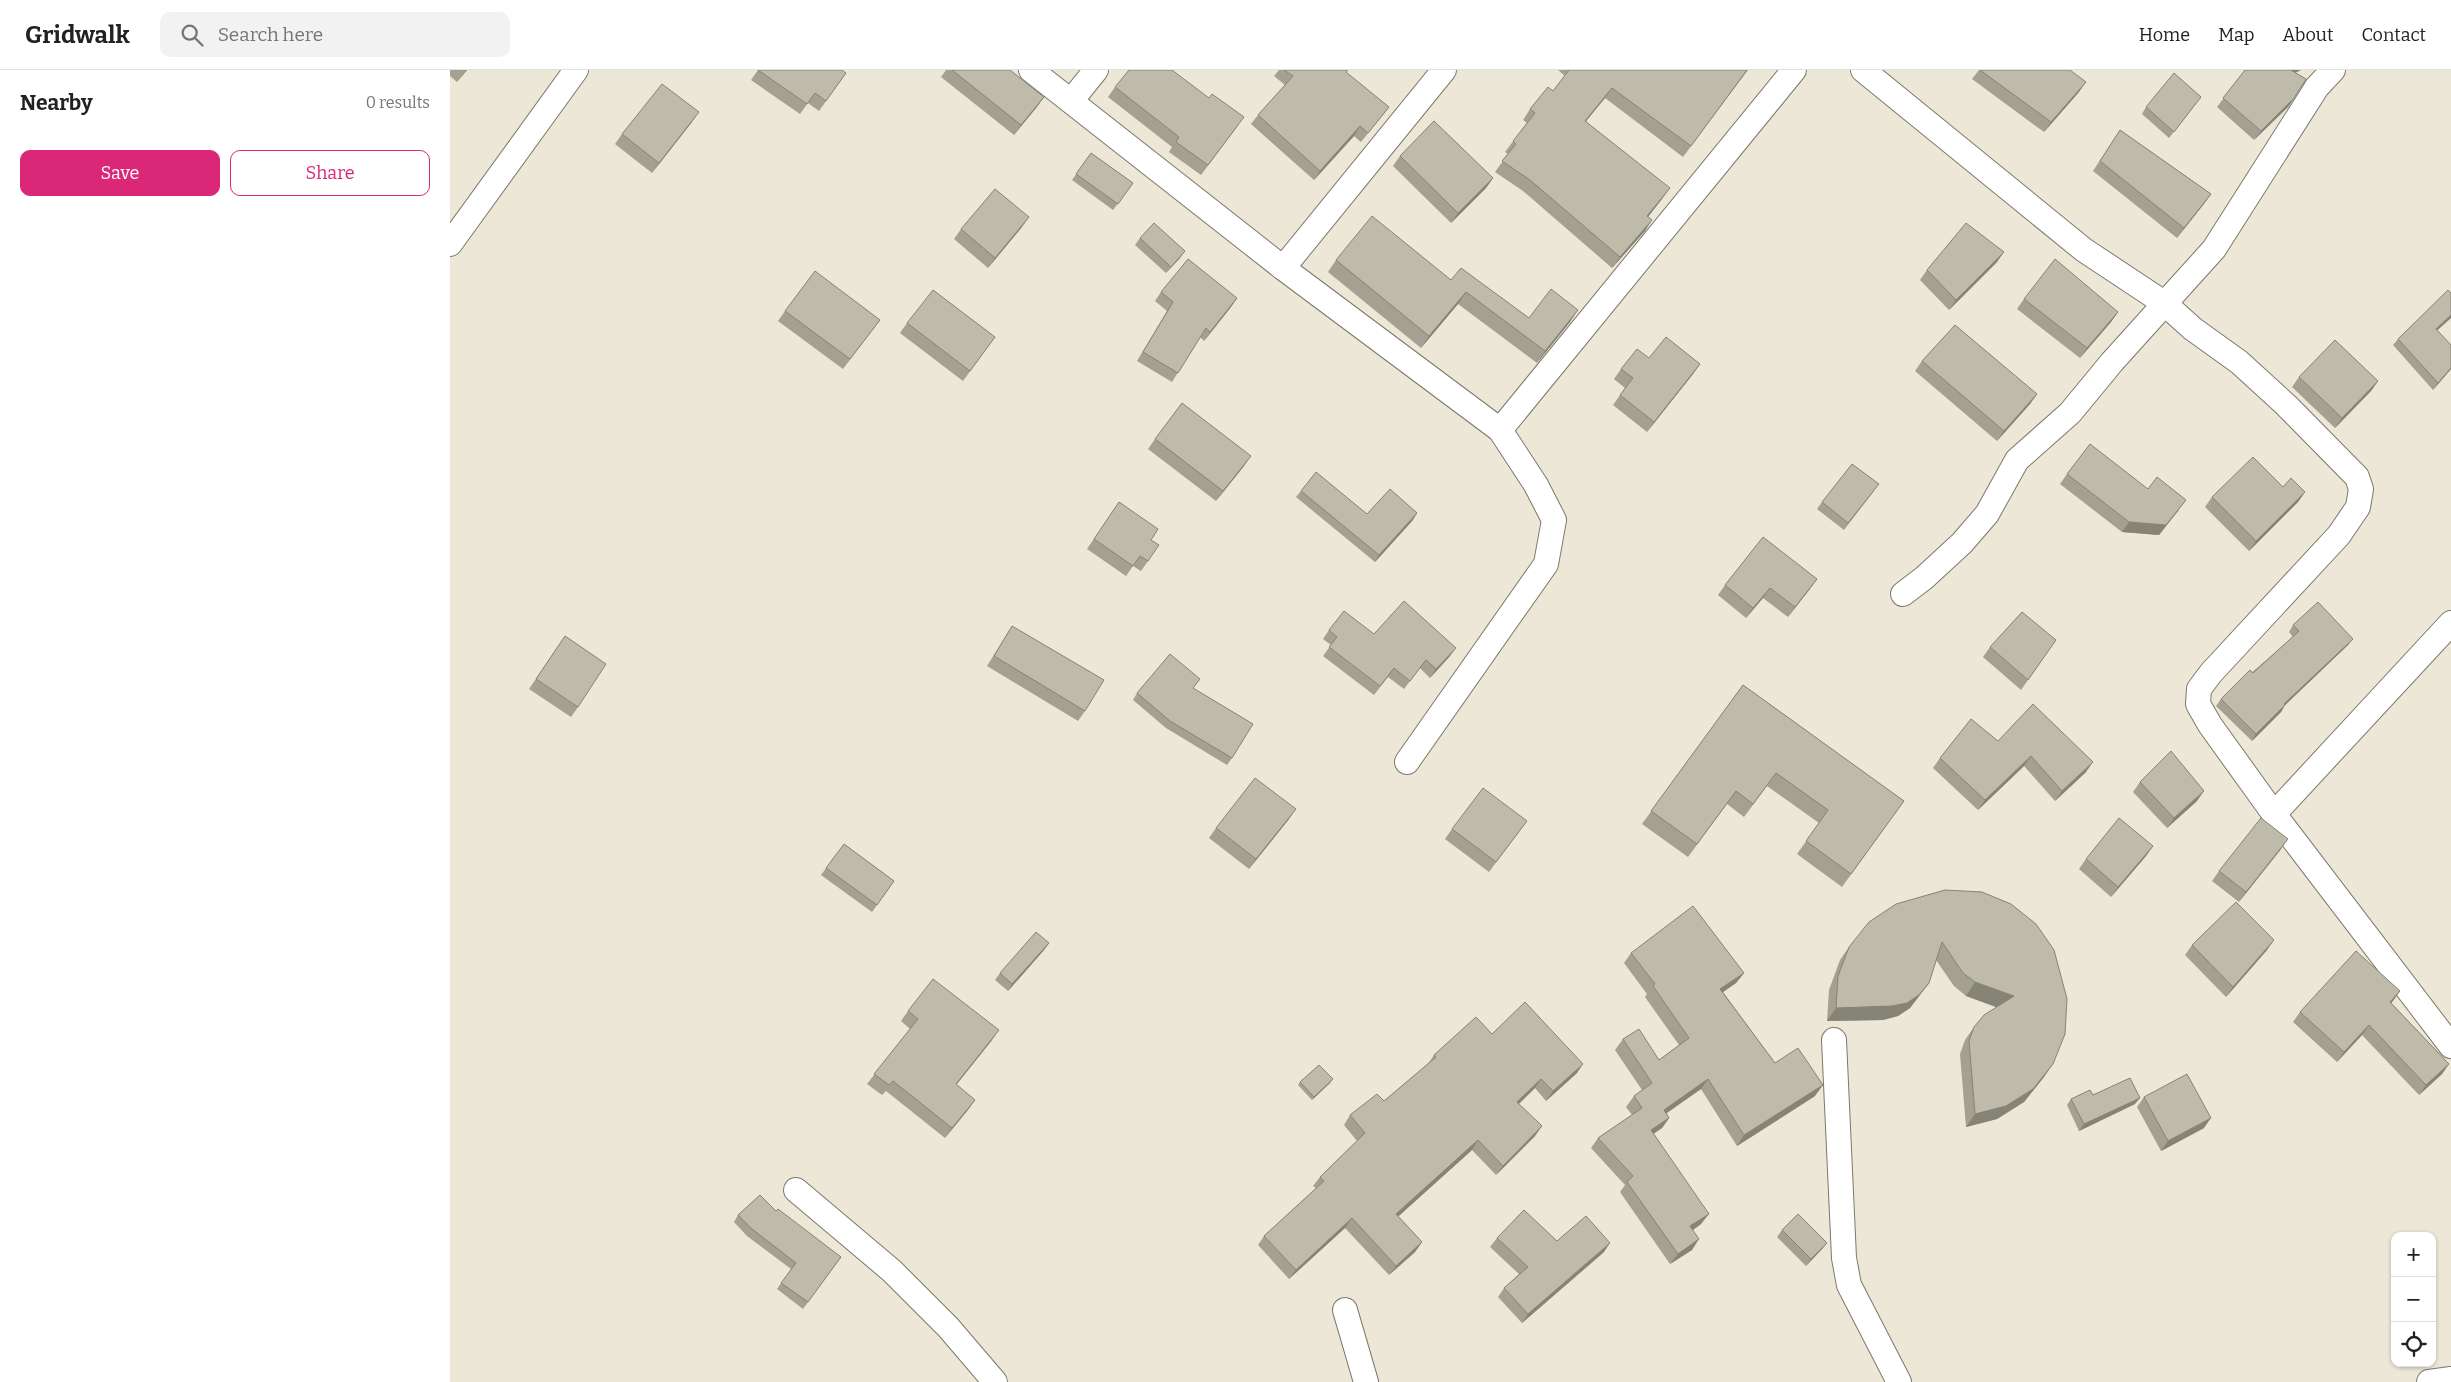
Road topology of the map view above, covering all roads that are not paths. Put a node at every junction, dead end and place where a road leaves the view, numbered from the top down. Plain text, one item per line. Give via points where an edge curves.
1 (576, 70) edge
2 (1031, 70) edge
3 (1096, 70) edge
4 (1444, 70) edge
5 (1794, 70) edge
6 (1863, 70) edge
7 (2333, 70) edge
8 (1071, 102) junction
9 (450, 244) edge
10 (1283, 268) junction
11 (2164, 303) junction
12 (1500, 430) junction
13 (1902, 594) dead end
14 (2451, 623) edge
15 (1407, 762) dead end
16 (2274, 814) junction
17 (1834, 1040) dead end
18 (2451, 1046) edge
19 (796, 1190) dead end
20 (1345, 1310) dead end
21 (2451, 1378) edge
22 (995, 1382) edge
23 (1366, 1382) edge
24 (1899, 1382) edge
25 (2429, 1382) edge

1 - 9 street
2 - 8 street
3 - 8 street
4 - 10 street
5 - 12 street
6 - 11 street via 2084,250
7 - 11 street via 2317,87 2214,249
8 - 10 street
10 - 12 street
11 - 13 street via 2070,414 2017,460 1987,514 1962,543
11 - 16 street via 2193,329 2239,362 2286,405 2357,477 2361,489 2358,508 2339,535 2199,689 2198,704 2210,726
12 - 15 street via 1536,485 1554,520 1546,564
14 - 16 street
16 - 18 street
17 - 24 street via 1844,1258 1849,1285
19 - 22 street via 892,1271 948,1326
20 - 23 street
21 - 25 street

